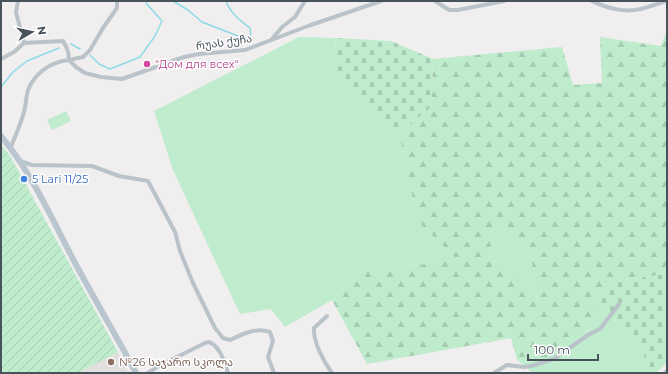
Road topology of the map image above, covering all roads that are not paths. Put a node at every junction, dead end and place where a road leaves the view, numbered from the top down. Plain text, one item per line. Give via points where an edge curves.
1 (18, 1) edge
2 (117, 1) edge
3 (305, 1) edge
4 (381, 1) edge
5 (435, 1) edge
6 (504, 1) edge
7 (592, 1) edge
8 (666, 1) edge
9 (272, 39) junction
10 (24, 42) junction
11 (1, 59) edge
12 (69, 60) junction
13 (1, 136) edge
14 (11, 147) junction
15 (20, 161) junction
16 (619, 304) dead end
17 (327, 316) dead end
18 (667, 370) edge
19 (136, 373) edge
20 (148, 373) edge
21 (228, 373) edge
22 (274, 373) edge
23 (332, 373) edge
24 (494, 373) edge
25 (665, 373) edge

1 - 10 street via 16,12
2 - 12 street via 117,8 90,50 83,57
3 - 9 street via 295,18 282,27
4 - 9 street, რუას ქუჩა
5 - 6 street via 449,10
7 - 8 street via 610,8 625,10 640,10
9 - 12 street, რუას ქუჩა via 245,50 184,57 122,79 85,73
10 - 11 street via 14,52
10 - 12 street via 63,41 68,50
12 - 14 street via 53,64 38,74 28,91 24,112
13 - 14 main road
14 - 15 main road
15 - 19 main road
15 - 22 street via 32,165 92,166 119,176 148,181 175,232 193,283 215,328 223,338 230,340 262,329 270,332 273,341 268,357
16 - 24 street via 600,329 554,359 524,367 507,365
17 - 23 street via 314,328 314,334 324,362
18 - 25 street
20 - 21 street via 209,342 216,346

